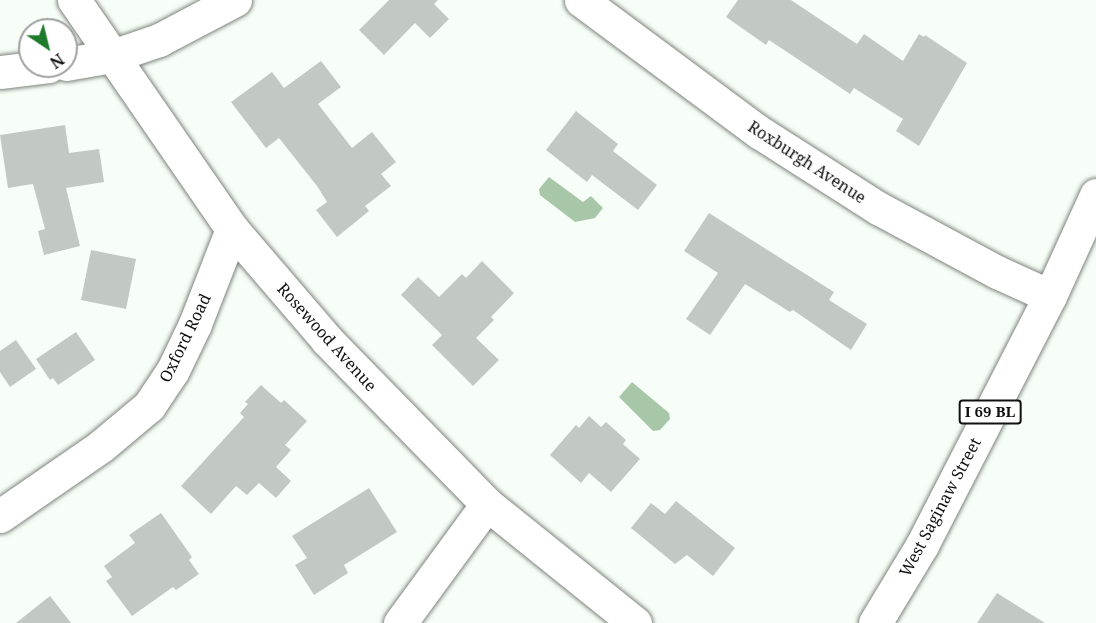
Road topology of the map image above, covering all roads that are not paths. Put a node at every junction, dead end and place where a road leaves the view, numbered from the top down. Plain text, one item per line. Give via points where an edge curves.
1 (75, 0) edge
2 (235, 0) edge
3 (581, 0) edge
4 (112, 56) junction
5 (78, 61) edge
6 (18, 70) edge
7 (0, 72) edge
8 (1096, 195) edge
9 (232, 229) junction
10 (1050, 296) junction
11 (487, 504) junction
12 (0, 516) edge
13 (400, 623) edge
14 (635, 623) edge
15 (875, 623) edge

1 - 4 street, Rosewood Avenue
2 - 4 street via 159,40
3 - 10 street, Roxburgh Avenue via 759,132 878,208
4 - 5 street
4 - 9 street, Rosewood Avenue
6 - 7 street
8 - 10 street, West Saginaw Street / I 69 BL
9 - 11 street, Rosewood Avenue via 327,340
9 - 12 street, Oxford Road via 195,324 173,370 149,406 100,447
10 - 15 street, West Saginaw Street / I 69 BL via 922,545
11 - 13 street
11 - 14 street, Rosewood Avenue

